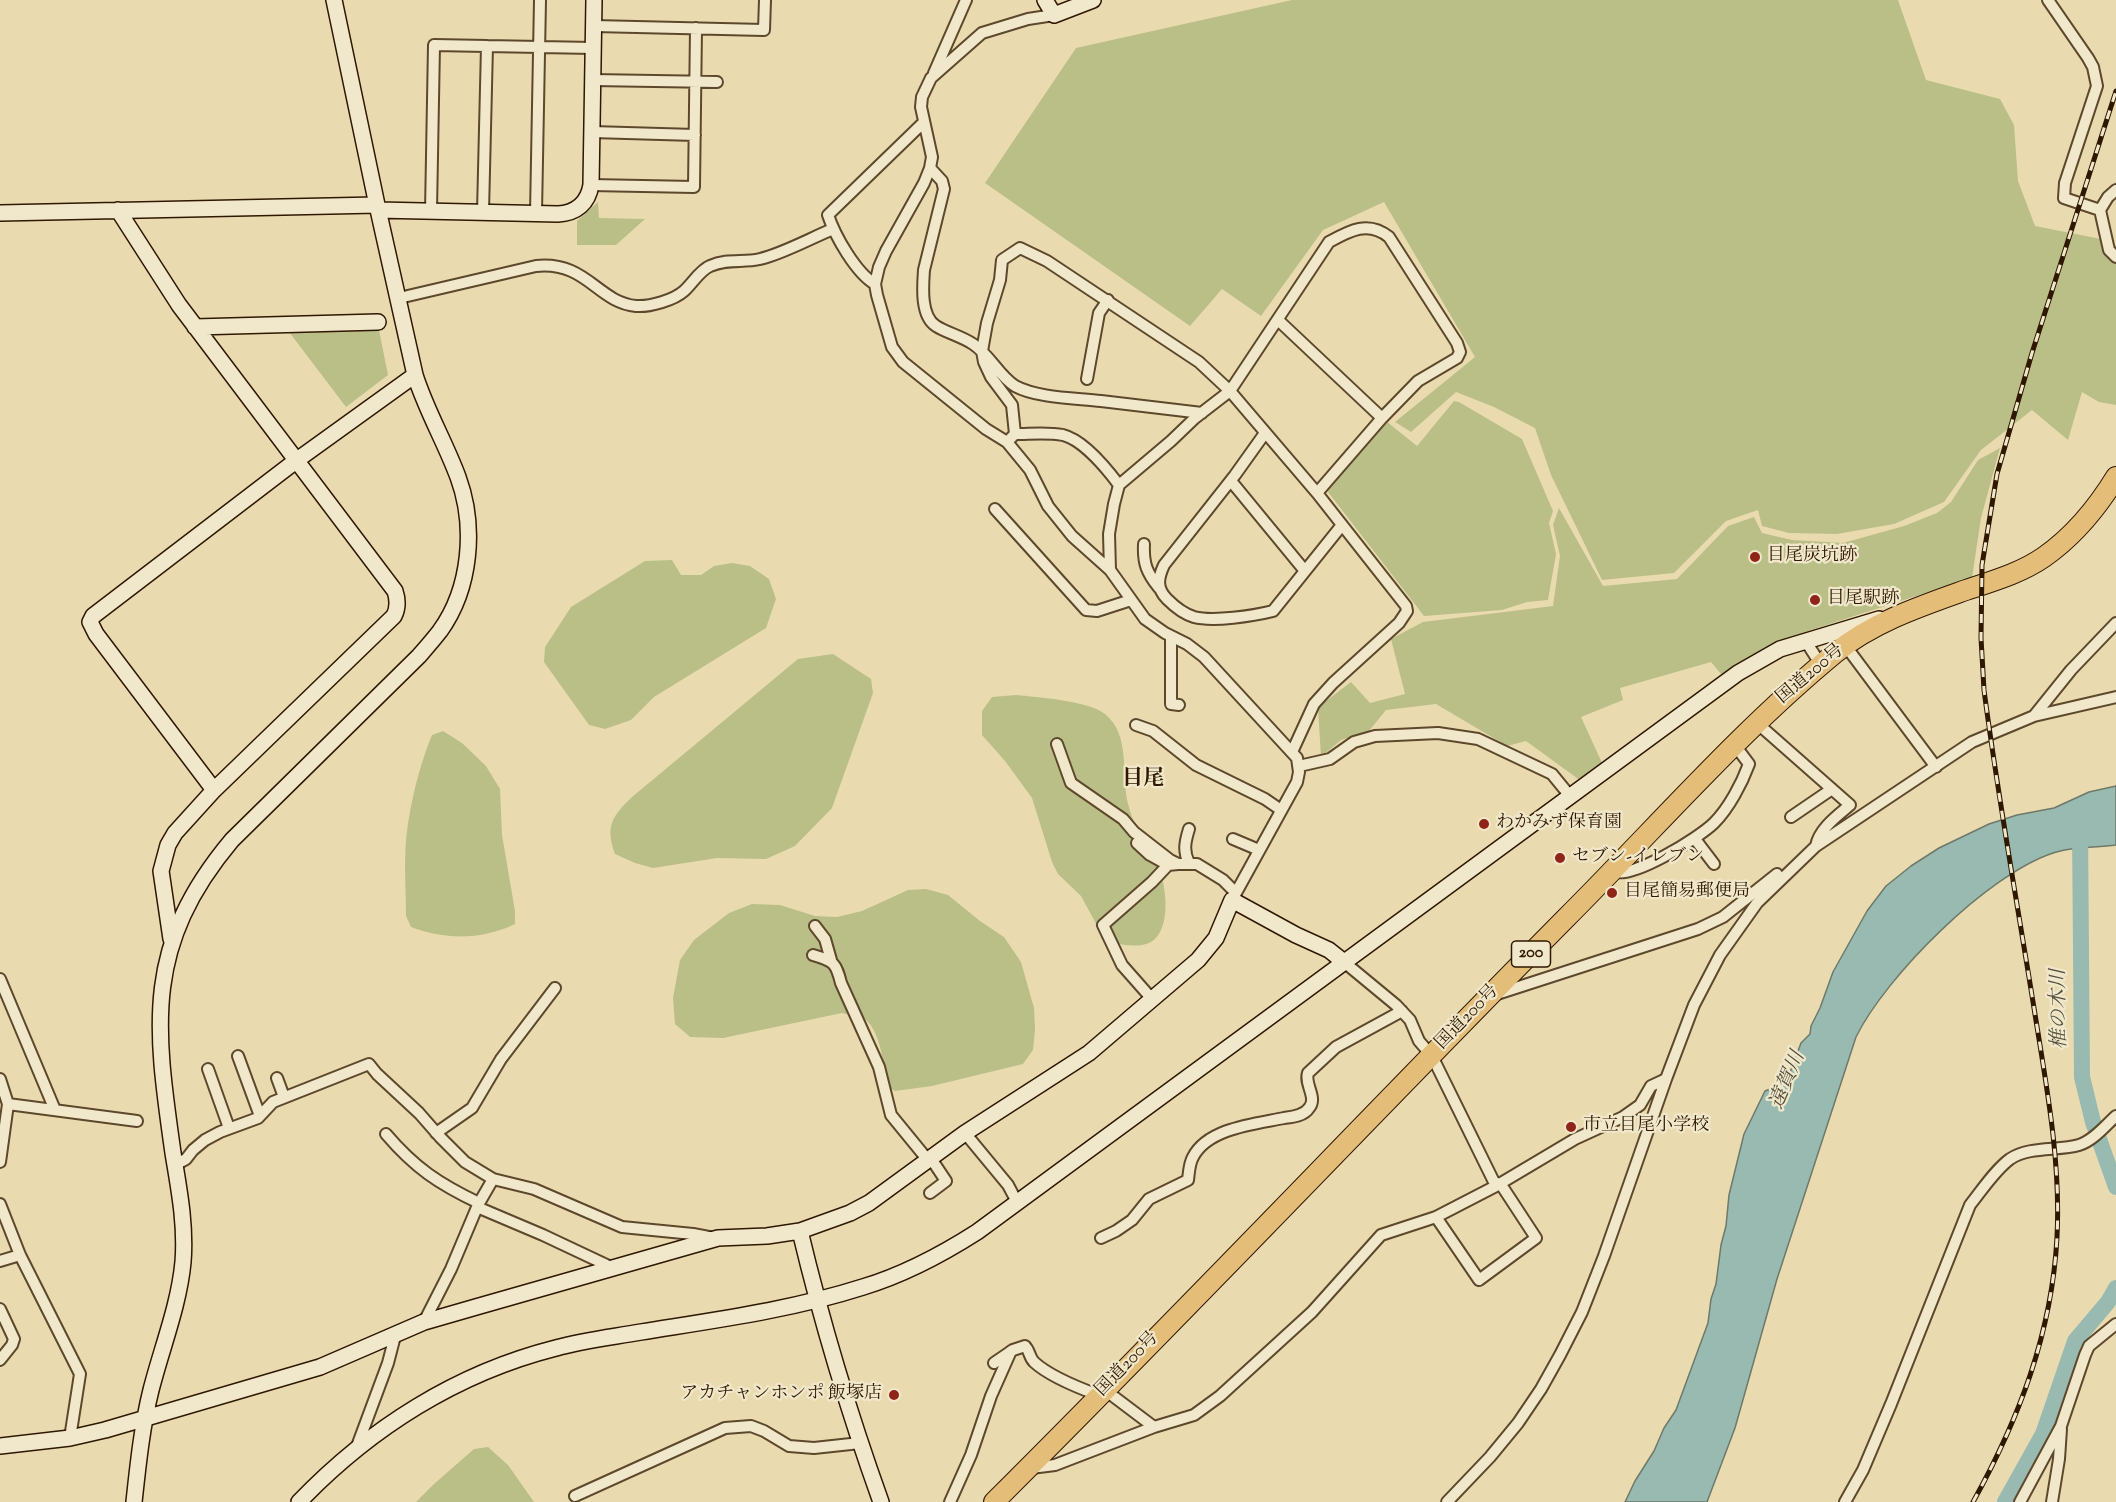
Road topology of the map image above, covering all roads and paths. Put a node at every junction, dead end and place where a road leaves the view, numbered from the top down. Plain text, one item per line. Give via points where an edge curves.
1 (334, 0) edge
2 (540, 0) edge
3 (594, 0) edge
4 (765, 0) edge
5 (966, 0) edge
6 (1045, 0) edge
7 (1093, 0) edge
8 (2048, 0) edge
9 (1054, 15) junction
10 (594, 26) junction
11 (696, 28) junction
12 (487, 46) junction
13 (539, 47) junction
14 (593, 48) junction
15 (931, 78) junction
16 (592, 80) junction
17 (695, 81) junction
18 (717, 82) dead end
19 (924, 122) junction
20 (592, 132) junction
21 (694, 135) junction
22 (930, 168) junction
23 (591, 185) junction
24 (2116, 190) edge
25 (377, 207) junction
26 (118, 210) junction
27 (2100, 210) junction
28 (431, 211) junction
29 (483, 212) junction
30 (0, 213) edge
31 (536, 213) junction
32 (833, 229) junction
33 (2116, 257) edge
34 (875, 284) junction
35 (399, 298) junction
36 (1108, 300) junction
37 (1278, 320) junction
38 (378, 322) dead end
39 (195, 327) junction
40 (982, 351) junction
41 (415, 375) junction
42 (1087, 380) dead end
43 (1230, 391) junction
44 (1202, 413) junction
45 (1382, 418) junction
46 (1265, 433) junction
47 (1011, 438) junction
48 (297, 460) junction
49 (2116, 477) edge
50 (1231, 481) junction
51 (1119, 485) junction
52 (1317, 493) junction
53 (995, 509) dead end
54 (1342, 525) junction
55 (1144, 544) dead end
56 (1110, 570) junction
57 (1305, 571) junction
58 (1159, 588) junction
59 (1131, 600) junction
60 (1911, 610) junction
61 (2116, 622) edge
62 (1171, 636) junction
63 (1805, 640) junction
64 (1845, 645) junction
65 (1821, 665) junction
66 (2116, 692) edge
67 (2110, 698) edge
68 (1179, 705) dead end
69 (2034, 716) junction
70 (1757, 723) junction
71 (1136, 725) dead end
72 (1057, 744) dead end
73 (1734, 744) junction
74 (1292, 752) junction
75 (1299, 766) junction
76 (1936, 767) junction
77 (1832, 789) junction
78 (214, 790) junction
79 (1570, 796) junction
80 (1281, 810) junction
81 (1795, 817) dead end
82 (1189, 829) dead end
83 (1233, 839) dead end
84 (1695, 839) junction
85 (1137, 843) dead end
86 (1816, 846) junction
87 (1259, 850) junction
88 (1178, 864) junction
89 (1714, 864) dead end
90 (1796, 865) junction
91 (1613, 871) junction
92 (1234, 897) junction
93 (815, 926) dead end
94 (171, 941) junction
95 (813, 955) dead end
96 (831, 960) junction
97 (1344, 962) junction
98 (0, 979) edge
99 (555, 988) dead end
100 (1488, 997) junction
101 (1152, 999) junction
102 (1402, 1011) junction
103 (238, 1056) dead end
104 (1432, 1056) junction
105 (208, 1069) dead end
106 (277, 1078) dead end
107 (0, 1079) edge
108 (1665, 1079) junction
109 (284, 1097) junction
110 (8, 1104) junction
111 (55, 1110) junction
112 (260, 1116) junction
113 (2116, 1116) edge
114 (137, 1121) dead end
115 (229, 1128) junction
116 (436, 1133) junction
117 (965, 1133) junction
118 (386, 1134) dead end
119 (928, 1158) junction
120 (0, 1162) edge
121 (175, 1165) junction
122 (493, 1179) junction
123 (1498, 1185) junction
124 (930, 1193) dead end
125 (1017, 1202) junction
126 (0, 1204) edge
127 (478, 1205) junction
128 (1436, 1217) junction
129 (800, 1231) junction
130 (1101, 1238) dead end
131 (718, 1239) junction
132 (20, 1255) junction
133 (0, 1261) edge
134 (615, 1269) junction
135 (817, 1301) junction
136 (0, 1309) edge
137 (424, 1322) junction
138 (2116, 1324) edge
139 (395, 1336) junction
140 (1011, 1351) junction
141 (0, 1360) edge
142 (994, 1363) dead end
143 (1101, 1392) junction
144 (146, 1418) junction
145 (2061, 1426) junction
146 (1154, 1427) junction
147 (70, 1438) junction
148 (860, 1443) junction
149 (0, 1446) edge
150 (355, 1449) junction
151 (1028, 1468) junction
152 (574, 1496) dead end
153 (134, 1502) edge
154 (299, 1502) edge
155 (881, 1502) edge
156 (950, 1502) edge
157 (994, 1502) edge
158 (1447, 1502) edge
159 (1845, 1502) edge
160 (2020, 1502) edge
161 (2052, 1502) edge

1 - 25 street
2 - 13 street
3 - 10 street
4 - 11 street via 764,30
5 - 15 street
6 - 9 street
7 - 9 street
8 - 27 street via 2088,58 2097,86 2064,198
9 - 15 street via 982,33
10 - 11 street
10 - 14 street
11 - 17 street
12 - 13 street
12 - 28 street via 434,45
12 - 29 street
13 - 14 street
13 - 31 street
14 - 16 street
15 - 19 street via 922,97
16 - 17 street
16 - 20 street
17 - 18 street
17 - 21 street
19 - 22 street via 932,157
19 - 32 street via 828,215
20 - 21 street
20 - 23 street
21 - 23 street via 694,187
22 - 34 street via 886,251
22 - 40 street via 944,189 924,270 927,315 936,326
23 - 31 street via 586,200 568,214
24 - 27 street
25 - 26 street
25 - 28 street
25 - 35 street
26 - 30 street
26 - 39 street
27 - 33 street via 2109,250
28 - 29 street
29 - 31 street
32 - 34 street via 866,279
32 - 35 street via 760,260 727,260 707,267 682,294 649,306 620,302 582,276 550,265
34 - 47 street via 892,347 903,362 986,429
35 - 41 street
36 - 40 street via 1020,248 1002,260
36 - 42 street via 1100,313
36 - 43 street via 1199,362
37 - 43 street
37 - 45 street
37 - 45 street via 1329,242 1349,231 1365,228 1380,230 1389,237 1460,352 1457,358 1418,381
38 - 39 street
39 - 48 street
40 - 44 street via 1004,377 1030,392
40 - 47 street via 991,377 1012,405
41 - 48 street
41 - 94 street via 458,476 468,513 467,559 461,589 441,630 419,656 262,809 210,866
43 - 44 street
43 - 46 street
44 - 51 street
45 - 52 street
46 - 50 street
46 - 52 street
47 - 51 street via 1062,435 1075,440
47 - 56 street via 1048,506 1072,536
48 - 78 street via 395,591 397,611
48 - 78 street via 98,611 90,622
49 - 60 highway, 国道200号 / 200 via 2071,536 2042,558 2009,575
50 - 57 street
50 - 58 street via 1164,565
51 - 56 street via 1109,534
52 - 54 street
53 - 59 street via 1086,610 1097,611
54 - 57 street
54 - 74 street via 1403,600 1407,611 1314,704
55 - 58 street via 1143,563
56 - 59 street
57 - 58 street via 1273,611 1265,613 1195,617 1172,604
59 - 62 street via 1145,619
60 - 63 street
60 - 64 highway, 国道200号 / 200
61 - 69 street
62 - 68 street via 1171,705
62 - 74 street via 1204,657
63 - 65 street
63 - 79 street via 1738,673
64 - 65 highway, 国道200号 / 200
64 - 76 street
65 - 70 highway, 国道200号 / 200
66 - 67 street
67 - 69 street
69 - 76 street via 1972,742
70 - 73 highway, 国道200号 / 200
70 - 77 street
71 - 80 street via 1153,731 1196,765
72 - 88 street via 1071,783
73 - 84 street via 1749,764 1745,776 1716,821
73 - 91 highway, 国道200号 / 200
74 - 75 street
75 - 79 street via 1330,759 1354,742 1375,736 1438,733 1478,739 1552,774
75 - 80 street via 1297,782
76 - 86 street
77 - 81 street
77 - 86 street via 1850,805 1821,832
78 - 94 street via 175,833 163,858 161,884
79 - 97 street
80 - 87 street
82 - 88 street
83 - 87 street
84 - 89 street
84 - 91 street via 1642,866 1618,874
85 - 88 street via 1149,855
86 - 90 street
87 - 92 street
88 - 92 street via 1197,864 1210,871
88 - 101 street via 1102,925 1122,966
90 - 100 street via 1776,874 1724,917 1698,929
90 - 108 street via 1757,903 1720,955 1694,1005
91 - 100 highway, 国道200号 / 200
92 - 97 street
92 - 101 street via 1216,939 1198,960
93 - 96 street via 825,939
94 - 121 street via 160,998 159,1035
95 - 96 street
96 - 119 street via 879,1067 891,1115
97 - 102 street
97 - 125 street
98 - 111 street
99 - 116 street via 501,1059 472,1108
100 - 104 highway, 国道200号 / 200
101 - 117 street via 1089,1053
102 - 104 street
102 - 130 street via 1336,1047 1308,1073 1312,1102 1307,1111 1239,1127 1211,1140 1192,1158 1188,1180 1149,1199 1132,1220
103 - 112 street
104 - 123 street
104 - 143 highway, 国道200号 / 200
105 - 115 street
106 - 109 street
107 - 110 street
108 - 123 street via 1651,1086 1633,1111 1566,1144
108 - 158 street via 1604,1256 1569,1338 1518,1423
109 - 112 street
109 - 116 street via 369,1064
110 - 111 street
110 - 120 street
111 - 114 street
112 - 115 street
113 - 159 street via 2079,1145 2010,1159 1970,1205 1892,1404
115 - 121 street via 205,1140 186,1160
116 - 122 street via 465,1162
117 - 119 street
117 - 125 street via 1008,1185
118 - 127 street via 405,1156 443,1186
119 - 124 street via 946,1181
119 - 129 street via 869,1203
121 - 144 street via 182,1215 182,1263
122 - 127 street
122 - 131 street via 534,1189 622,1227
123 - 128 street
123 - 128 street via 1536,1238 1479,1280
125 - 135 street via 977,1232 929,1260 865,1287
126 - 132 street
127 - 134 street
127 - 137 street
128 - 146 street via 1381,1235 1312,1312 1220,1396 1194,1415
129 - 131 street
129 - 135 street
131 - 134 street
132 - 133 street
132 - 147 street via 80,1374
134 - 137 street
135 - 148 street
135 - 150 street via 556,1347 490,1370 436,1395
136 - 141 street via 14,1339
137 - 139 street
138 - 145 street via 2089,1346
139 - 144 street via 320,1367
139 - 150 street
140 - 142 street
140 - 143 street via 1025,1346 1034,1362 1069,1384
140 - 156 street
143 - 146 street
143 - 151 highway, 国道200号 / 200
144 - 147 street
144 - 153 street
145 - 160 street
145 - 161 street
146 - 151 street via 1054,1466
147 - 149 street
148 - 152 street via 814,1448 789,1446 751,1426 725,1428
148 - 155 street
150 - 154 street
151 - 157 highway, 国道200号 / 200

